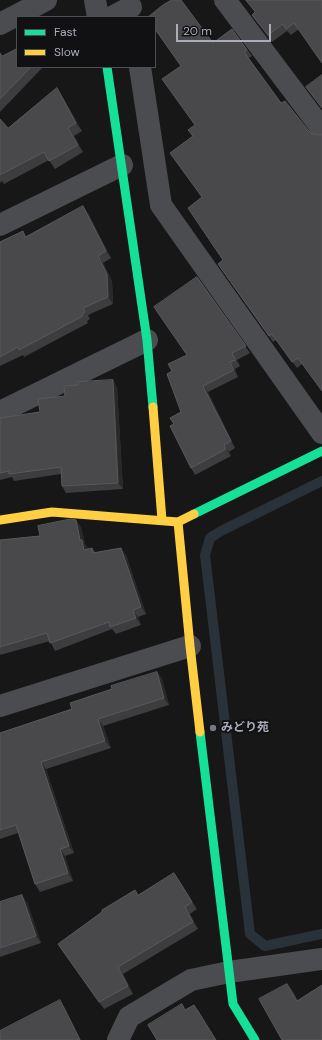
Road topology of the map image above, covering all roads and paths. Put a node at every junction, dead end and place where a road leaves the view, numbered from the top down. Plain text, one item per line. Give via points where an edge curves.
1 (46, 0) edge
2 (95, 0) edge
3 (225, 0) edge
4 (133, 8) edge
5 (98, 16) edge
6 (114, 16) edge
7 (0, 24) edge
8 (107, 68) edge
9 (140, 68) edge
10 (322, 130) edge
11 (122, 165) junction
12 (0, 225) edge
13 (147, 340) junction
14 (0, 412) edge
15 (322, 433) edge
16 (322, 451) edge
17 (0, 520) edge
18 (162, 520) junction
19 (178, 522) junction
20 (190, 646) junction
21 (0, 706) edge
22 (322, 959) edge
23 (229, 972) junction
24 (118, 1040) edge
25 (255, 1040) edge

1 - 7 street
2 - 5 street
3 - 10 street
4 - 6 street
8 - 11 street
9 - 15 street via 161,204
11 - 12 street
11 - 13 street
13 - 14 street
13 - 18 street
16 - 19 street
17 - 18 street via 52,512
18 - 19 street
19 - 20 street
20 - 21 street
20 - 23 street
22 - 23 street
23 - 24 street via 191,980 129,1017
23 - 25 street via 233,1004

